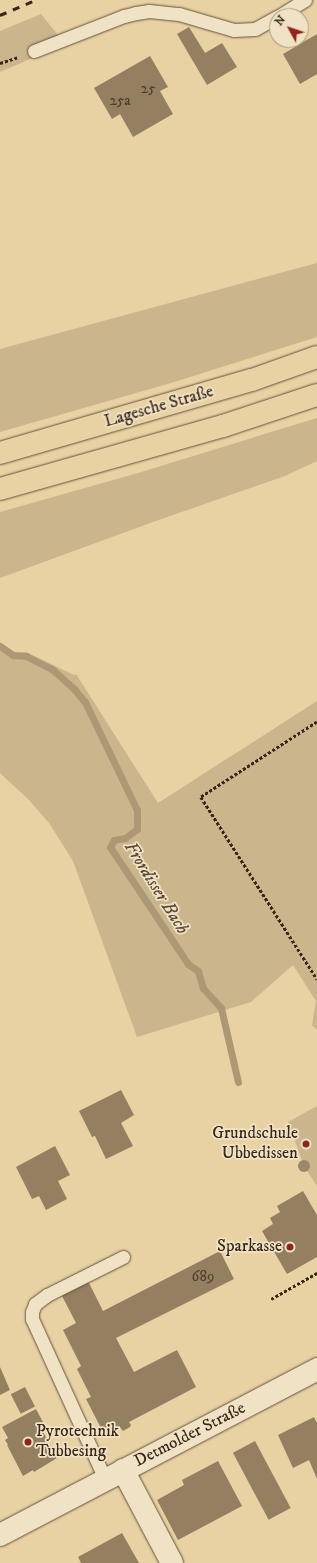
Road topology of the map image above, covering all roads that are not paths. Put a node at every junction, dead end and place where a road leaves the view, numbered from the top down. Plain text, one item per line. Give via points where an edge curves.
1 (305, 0) edge
2 (292, 8) edge
3 (269, 22) edge
4 (34, 51) dead end
5 (317, 357) edge
6 (317, 395) edge
7 (0, 453) edge
8 (0, 489) edge
9 (123, 1257) dead end
10 (317, 1369) edge
11 (114, 1475) junction
12 (0, 1535) edge
13 (172, 1563) edge

1 - 2 lane
3 - 4 lane via 255,29 234,30 179,14 136,12
5 - 7 highway, Lagesche Straße via 244,382
6 - 8 highway, Lagesche Straße via 223,426
9 - 11 lane via 47,1295 35,1304 32,1312 32,1319
10 - 11 street, Detmolder Straße
11 - 12 street, Detmolder Straße
11 - 13 street

